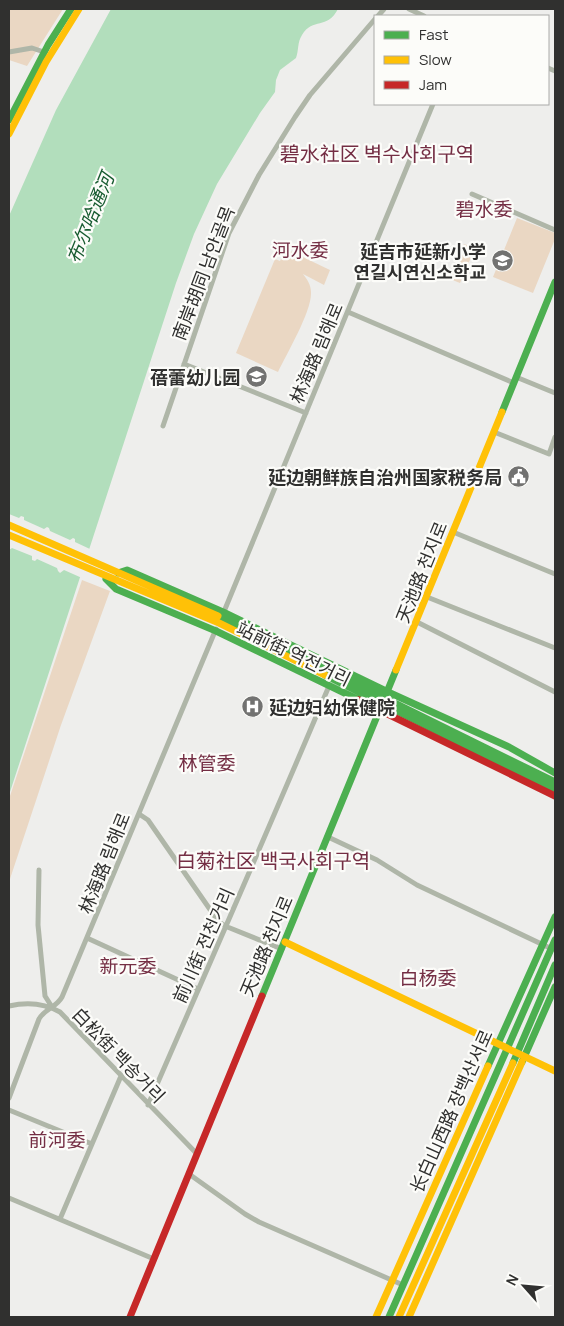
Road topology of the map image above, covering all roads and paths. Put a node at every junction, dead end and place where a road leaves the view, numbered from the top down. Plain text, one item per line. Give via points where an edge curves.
1 (71, 9) edge
2 (79, 9) edge
3 (409, 9) edge
4 (422, 15) edge
5 (374, 20) edge
6 (9, 52) edge
7 (44, 52) junction
8 (433, 105) edge
9 (9, 120) edge
10 (9, 134) edge
11 (472, 194) dead end
12 (555, 230) edge
13 (555, 282) edge
14 (348, 312) junction
15 (184, 364) junction
16 (515, 380) junction
17 (555, 393) edge
18 (306, 413) junction
19 (163, 426) dead end
20 (494, 432) junction
21 (555, 437) edge
22 (9, 525) edge
23 (453, 532) junction
24 (9, 535) edge
25 (555, 574) edge
26 (427, 597) junction
27 (220, 621) junction
28 (416, 622) junction
29 (555, 648) edge
30 (329, 686) junction
31 (555, 692) edge
32 (386, 698) junction
33 (380, 712) junction
34 (555, 773) edge
35 (555, 782) edge
36 (555, 790) edge
37 (555, 796) edge
38 (139, 814) junction
39 (328, 838) junction
40 (39, 870) dead end
41 (555, 918) edge
42 (225, 926) junction
43 (88, 938) junction
44 (555, 940) edge
45 (544, 945) junction
46 (284, 946) junction
47 (552, 949) junction
48 (555, 964) edge
49 (555, 987) edge
50 (198, 989) junction
51 (9, 1006) edge
52 (53, 1008) junction
53 (497, 1044) junction
54 (508, 1048) junction
55 (522, 1054) junction
56 (555, 1071) edge
57 (121, 1076) junction
58 (9, 1098) edge
59 (148, 1105) junction
60 (9, 1110) edge
61 (92, 1144) junction
62 (197, 1154) junction
63 (189, 1174) junction
64 (9, 1198) edge
65 (60, 1219) junction
66 (154, 1259) junction
67 (392, 1280) junction
68 (403, 1285) junction
69 (130, 1317) edge
70 (376, 1317) edge
71 (389, 1317) edge
72 (399, 1317) edge
73 (409, 1317) edge

1 - 7 street
2 - 10 street via 46,62
3 - 4 street
5 - 15 street, 南岸胡同 남안골목 via 310,95 259,175 228,233
6 - 7 street via 32,48
7 - 9 street
8 - 14 street, 林海路 림해로
11 - 12 street
13 - 16 street, 天池路 천지로
14 - 16 street
14 - 18 street, 林海路 림해로
15 - 18 street
15 - 19 street, 南岸胡同 남안골목
16 - 17 street
16 - 20 street, 天池路 천지로
18 - 27 street, 林海路 림해로
20 - 21 street via 549,454
20 - 23 street, 天池路 천지로
22 - 27 street, 站前街 역전거리
23 - 25 street
23 - 26 street, 天池路 천지로
24 - 27 street, 站前街 역전거리
26 - 28 street, 天池路 천지로
26 - 29 street
27 - 30 street, 站前街 역전거리
27 - 32 street, 站前街 역전거리
27 - 38 street, 林海路 림해로
28 - 31 street
28 - 32 street, 天池路 천지로
30 - 33 street, 站前街 역전거리
30 - 42 street, 前川街 전천거리
32 - 33 street, 天池路 천지로
32 - 34 street, 站前街 역전거리 via 509,747
32 - 35 street, 站前街 역전거리
32 - 36 street, 站前街 역전거리
33 - 37 street, 站前街 역전거리
33 - 39 street, 天池路 천지로
38 - 42 street via 148,820 215,918
38 - 43 street, 林海路 림해로
39 - 45 street via 377,860 417,885
39 - 46 street, 天池路 천지로
40 - 52 street via 38,925 44,996
41 - 45 street, 长白山西路 장백산서로
42 - 46 street
42 - 50 street, 前川街 전천거리
43 - 50 street
43 - 52 street, 林海路 림해로 via 62,997
44 - 47 street, 长白山西路 장백산서로
45 - 47 street
45 - 53 street, 长白山西路 장백산서로
46 - 53 street
46 - 62 street, 天池路 천지로
47 - 54 street, 长白山西路 장백산서로
48 - 55 street, 长白山西路 장백산서로
49 - 55 street, 长白山西路 장백산서로
50 - 59 street, 前川街 전천거리
51 - 52 street, 白松街 백송거리 via 29,1003
52 - 57 street, 白松街 백송거리
52 - 58 street, 林海路 림해로 via 46,1010 39,1019
53 - 54 street
53 - 67 street, 长白山西路 장백산서로
54 - 55 street
54 - 68 street, 长白山西路 장백산서로
55 - 56 street
55 - 72 street, 长白山西路 장백산서로
55 - 73 street, 长白山西路 장백산서로
57 - 59 street, 白松街 백송거리
57 - 61 street
59 - 62 street, 白松街 백송거리
60 - 61 street
61 - 65 street
62 - 63 street, 天池路 천지로
63 - 66 street, 天池路 천지로
63 - 67 street via 259,1222
64 - 65 street
65 - 66 street
66 - 69 street, 天池路 천지로
67 - 68 street
67 - 70 street, 长白山西路 장백산서로
68 - 71 street, 长白山西路 장백산서로

